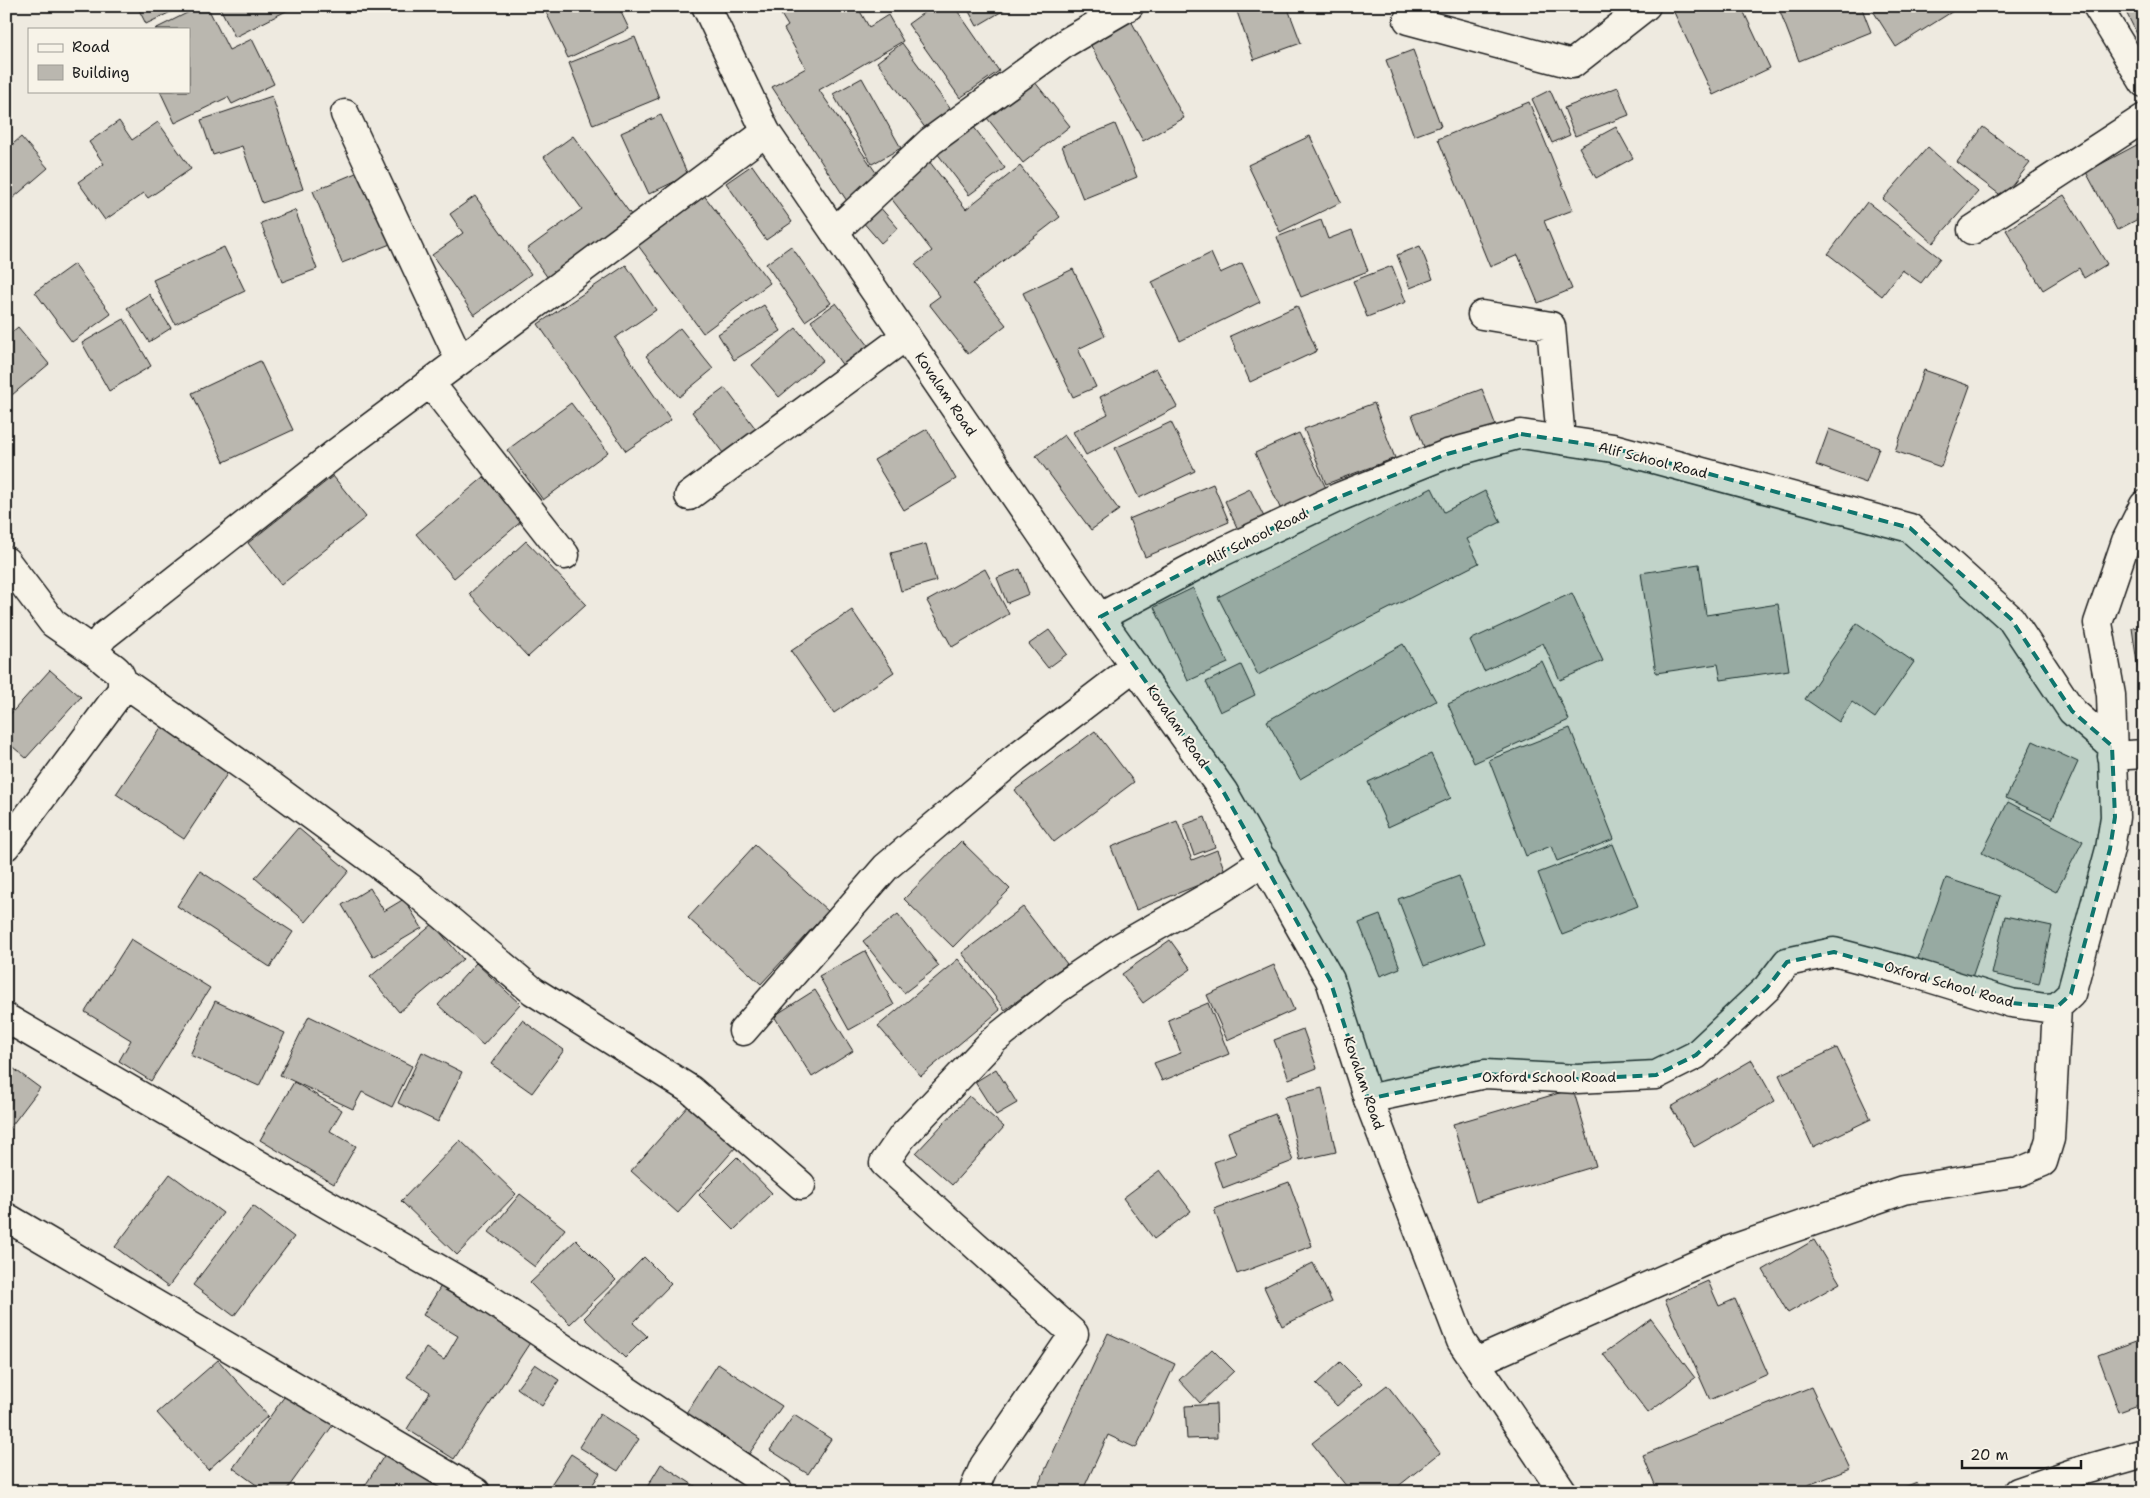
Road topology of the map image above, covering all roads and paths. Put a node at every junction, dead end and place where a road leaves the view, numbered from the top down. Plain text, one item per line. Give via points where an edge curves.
1 (706, 6) edge
2 (1129, 6) edge
3 (1439, 6) edge
4 (1646, 6) edge
5 (2097, 6) edge
6 (1404, 13) edge
7 (2144, 83) edge
8 (345, 114) dead end
9 (2144, 118) edge
10 (766, 132) junction
11 (1972, 230) dead end
12 (835, 231) junction
13 (1482, 315) dead end
14 (906, 336) junction
15 (460, 360) junction
16 (430, 383) junction
17 (1561, 440) junction
18 (689, 496) dead end
19 (2144, 505) edge
20 (565, 555) dead end
21 (6, 561) edge
22 (1100, 616) junction
23 (99, 655) junction
24 (1135, 666) junction
25 (122, 681) junction
26 (2112, 751) junction
27 (2144, 754) edge
28 (6, 846) edge
29 (1264, 862) junction
30 (2057, 1007) junction
31 (6, 1018) edge
32 (743, 1030) dead end
33 (1368, 1099) junction
34 (801, 1185) dead end
35 (6, 1218) edge
36 (1476, 1362) junction
37 (2144, 1452) edge
38 (476, 1492) edge
39 (779, 1492) edge
40 (974, 1492) edge
41 (1563, 1492) edge
42 (2018, 1492) edge

1 - 10 street, Kovalam Road
2 - 12 street via 1068,42 931,141
3 - 6 street
4 - 6 street via 1572,64
5 - 7 street
8 - 15 street
9 - 11 street
10 - 12 street, Kovalam Road
10 - 15 street
12 - 14 street, Kovalam Road
13 - 17 street via 1551,326
14 - 18 street
14 - 22 street, Kovalam Road
15 - 16 street
16 - 20 street
16 - 23 street via 129,615 98,644
17 - 22 street, Alif School Road via 1521,434 1447,454 1276,526
17 - 26 street, Alif School Road via 1613,448 1910,528 2011,619 2072,711
19 - 26 street via 2126,541 2098,623 2111,695
21 - 23 street via 54,623
22 - 24 street, Kovalam Road
23 - 25 street via 106,663 115,666
24 - 29 street, Kovalam Road via 1223,790
24 - 32 street via 1015,758 886,867
25 - 28 street via 121,691
25 - 34 street via 412,889 533,991 691,1090
26 - 27 street
26 - 30 street via 2116,818 2110,849 2071,994
29 - 33 street, Kovalam Road via 1330,980
29 - 40 street via 1117,949 1056,990 994,1040 902,1137 884,1163 1074,1334 984,1466
30 - 33 street, Oxford School Road via 2011,1003 1834,952 1787,962 1767,988 1696,1056 1656,1075 1577,1079 1485,1074
30 - 36 street via 2050,1139 2044,1162 2019,1172 1903,1190 1730,1250
31 - 39 street via 482,1294
33 - 36 street, Kovalam Road via 1461,1341
35 - 38 street
36 - 41 street, Kovalam Road
37 - 42 street

